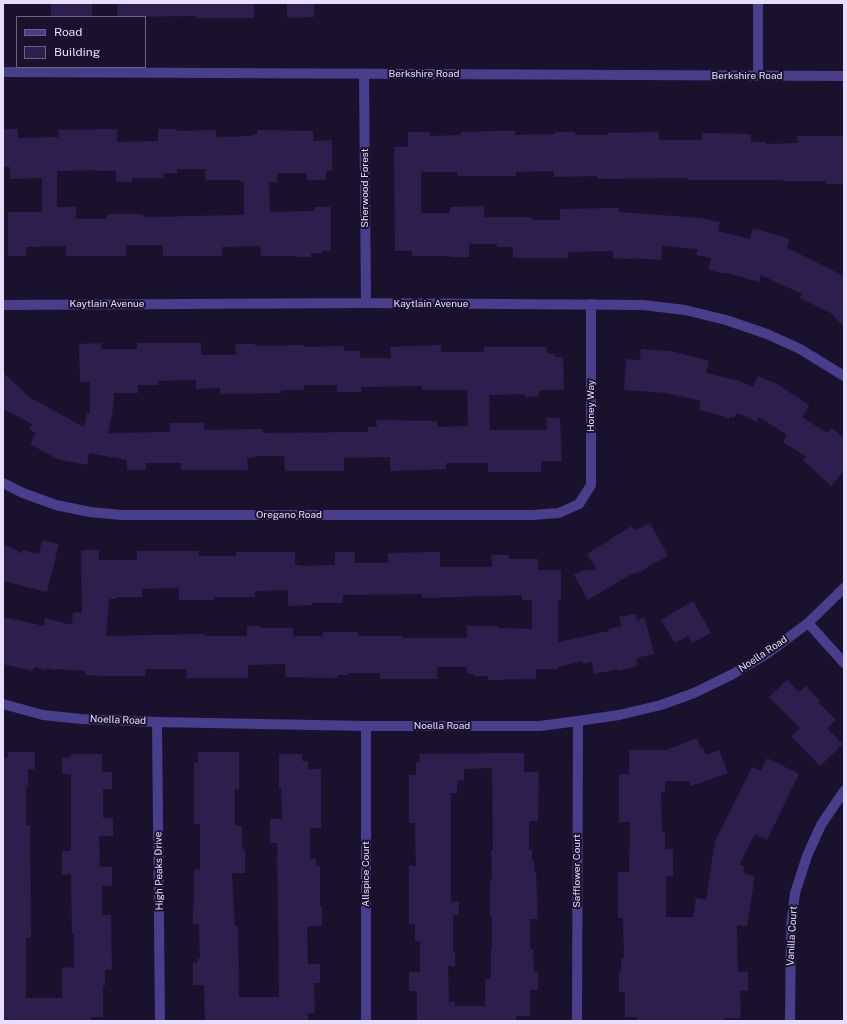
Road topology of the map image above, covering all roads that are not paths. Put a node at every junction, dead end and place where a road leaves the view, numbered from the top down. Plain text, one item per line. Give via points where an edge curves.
1 (758, 3) edge
2 (3, 72) edge
3 (364, 74) junction
4 (758, 76) junction
5 (844, 76) edge
6 (366, 303) junction
7 (592, 304) junction
8 (3, 305) edge
9 (844, 376) edge
10 (3, 483) edge
11 (578, 504) joint
12 (844, 588) edge
13 (808, 623) junction
14 (844, 663) edge
15 (3, 704) edge
16 (578, 721) junction
17 (157, 722) junction
18 (366, 726) junction
19 (844, 791) edge
20 (160, 1021) edge
21 (366, 1021) edge
22 (577, 1021) edge
23 (790, 1021) edge

1 - 4 street
2 - 3 street, Berkshire Road
3 - 4 street, Berkshire Road
3 - 6 street, Sherwood Forest
4 - 5 street, Berkshire Road
6 - 7 street, Kaytlain Avenue
6 - 8 street, Kaytlain Avenue
7 - 9 street, Kaytlain Avenue via 643,305 685,310 726,320 800,349
7 - 11 street, Honey Way via 591,485
10 - 11 street, Oregano Road via 56,505 122,515 533,515 558,513
12 - 13 street, Noella Road
13 - 14 street
13 - 16 street, Noella Road via 768,653 732,675 694,693 619,715
15 - 17 street, Noella Road via 43,715
16 - 18 street, Noella Road via 540,726
16 - 22 street, Safflower Court
17 - 18 street, Noella Road
17 - 20 street, High Peaks Drive
18 - 21 street, Allspice Court
19 - 23 street, Vanilla Court via 818,831 807,856 796,893 791,927

